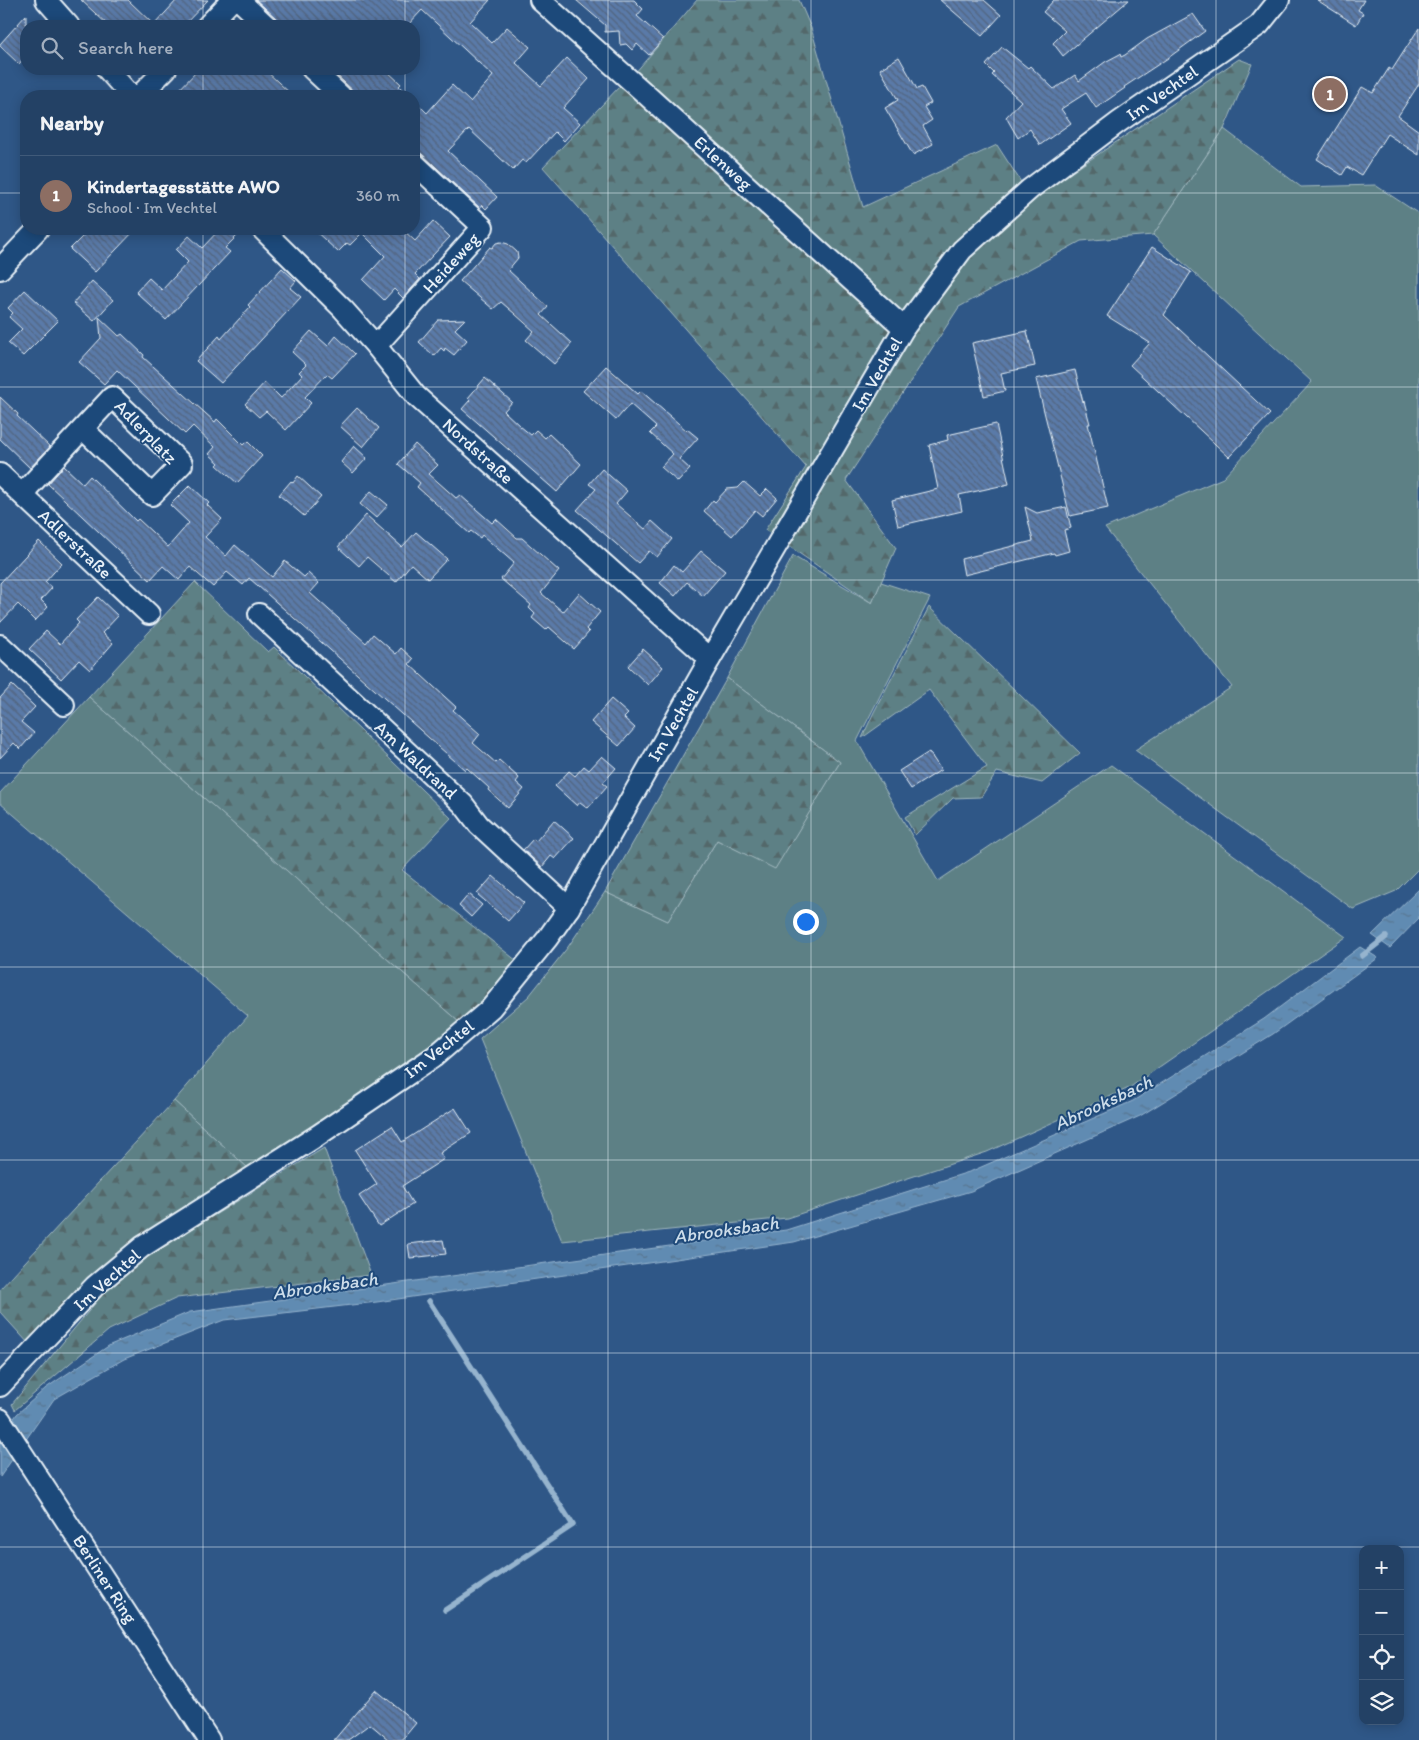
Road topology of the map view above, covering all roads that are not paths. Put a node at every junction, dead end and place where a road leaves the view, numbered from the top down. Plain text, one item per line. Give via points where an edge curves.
1 (46, 0) edge
2 (232, 0) edge
3 (239, 0) edge
4 (540, 0) edge
5 (1279, 0) edge
6 (64, 20) edge
7 (213, 20) edge
8 (261, 20) edge
9 (112, 75) edge
10 (160, 75) edge
11 (319, 75) edge
12 (126, 90) edge
13 (145, 90) edge
14 (335, 90) edge
15 (420, 169) edge
16 (32, 235) edge
17 (268, 235) edge
18 (0, 269) edge
19 (904, 328) junction
20 (376, 346) junction
21 (83, 429) junction
22 (0, 474) edge
23 (22, 494) junction
24 (149, 614) dead end
25 (259, 614) dead end
26 (0, 645) edge
27 (710, 659) junction
28 (64, 705) dead end
29 (569, 908) junction
30 (0, 1386) edge
31 (0, 1419) edge
32 (209, 1740) edge

1 - 6 street
2 - 7 street
3 - 8 street
4 - 19 street, Erlenweg
5 - 19 street, Im Vechtel via 1259,25 1118,122 1030,189 962,250
9 - 12 street
10 - 13 street
11 - 14 street
15 - 20 street, Heideweg via 483,227
16 - 18 street
17 - 20 street, Nordstraße
19 - 27 street, Im Vechtel
20 - 27 street, Nordstraße via 416,396
21 - 21 street, Adlerplatz via 112,397 182,464 152,495
21 - 23 street, Adlerplatz
22 - 23 street, Adlerstraße
23 - 24 street, Adlerstraße
25 - 29 street, Am Waldrand via 463,804 478,825
26 - 28 street
27 - 29 street, Im Vechtel
29 - 30 street, Im Vechtel via 491,1008 436,1056 142,1247 95,1286
31 - 32 street, Berliner Ring

